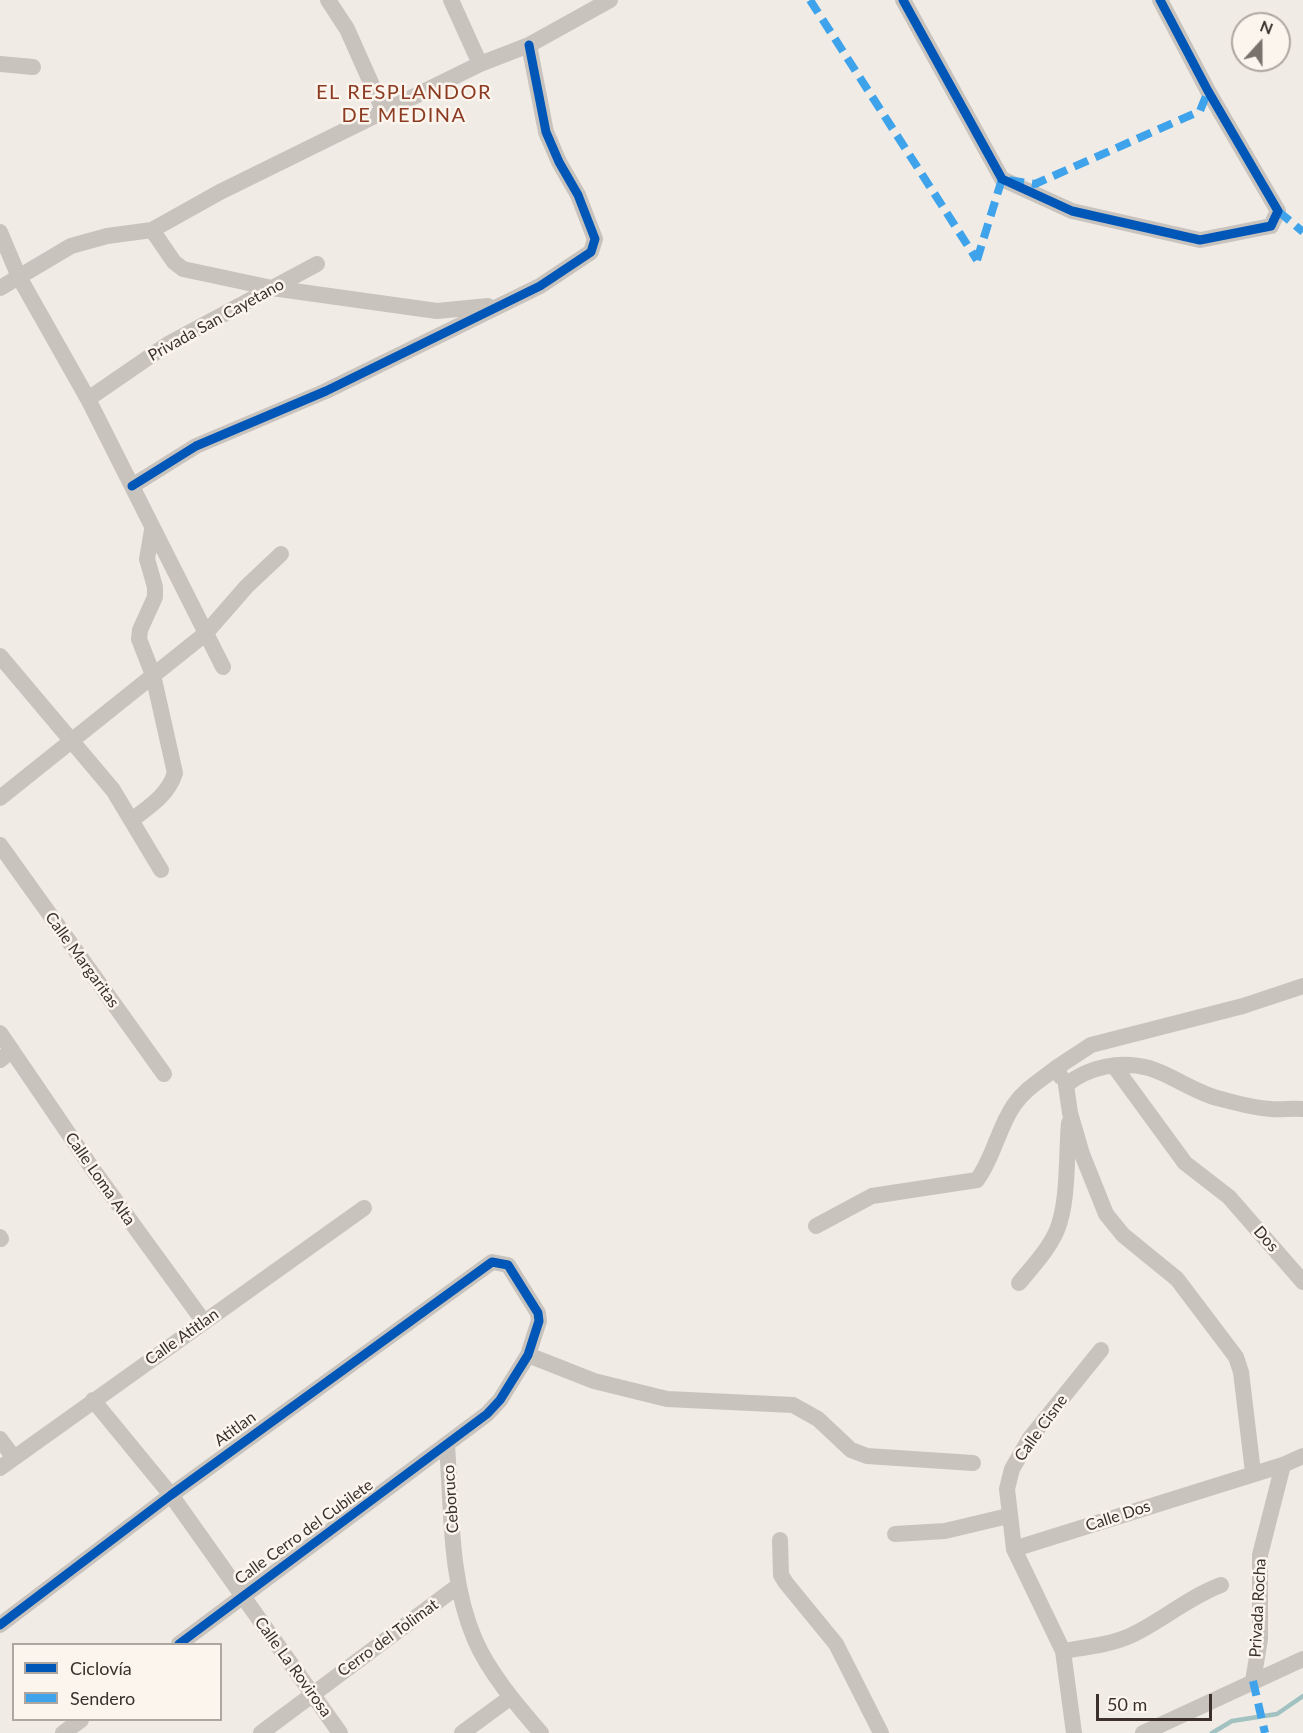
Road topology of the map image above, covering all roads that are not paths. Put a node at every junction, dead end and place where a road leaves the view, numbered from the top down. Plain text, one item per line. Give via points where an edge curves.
1 (328, 0) edge
2 (451, 0) edge
3 (610, 0) edge
4 (903, 0) edge
5 (1160, 0) edge
6 (529, 45) junction
7 (0, 64) edge
8 (480, 64) junction
9 (33, 67) dead end
10 (384, 111) junction
11 (152, 230) junction
12 (0, 232) edge
13 (317, 264) dead end
14 (19, 277) junction
15 (0, 288) edge
16 (272, 288) junction
17 (498, 305) junction
18 (88, 399) junction
19 (132, 486) junction
20 (152, 530) junction
21 (281, 554) dead end
22 (205, 634) junction
23 (0, 656) edge
24 (223, 667) dead end
25 (153, 675) junction
26 (72, 740) junction
27 (0, 798) edge
28 (132, 820) junction
29 (0, 846) edge
30 (161, 870) dead end
31 (1303, 986) edge
32 (0, 1033) edge
33 (6, 1055) edge
34 (1114, 1066) junction
35 (1056, 1068) junction
36 (164, 1074) dead end
37 (1066, 1085) junction
38 (1301, 1108) edge
39 (1070, 1113) junction
40 (364, 1208) dead end
41 (816, 1226) dead end
42 (492, 1262) joint
43 (1303, 1282) edge
44 (1019, 1283) dead end
45 (204, 1322) junction
46 (1101, 1350) dead end
47 (528, 1355) junction
48 (93, 1400) junction
49 (0, 1439) edge
50 (447, 1446) junction
51 (1303, 1456) edge
52 (7, 1463) edge
53 (973, 1463) dead end
54 (1283, 1465) junction
55 (1253, 1472) junction
56 (171, 1495) junction
57 (1008, 1516) junction
58 (895, 1534) dead end
59 (780, 1540) dead end
60 (1014, 1549) junction
61 (1221, 1584) dead end
62 (458, 1586) junction
63 (242, 1596) junction
64 (0, 1625) edge
65 (180, 1643) edge
66 (1064, 1651) junction
67 (1303, 1659) edge
68 (1253, 1681) junction
69 (312, 1693) junction
70 (511, 1697) junction
71 (78, 1721) edge
72 (63, 1733) edge
73 (261, 1733) edge
74 (340, 1733) edge
75 (462, 1733) edge
76 (541, 1733) edge
77 (881, 1733) edge
78 (1074, 1733) edge
79 (1143, 1733) edge

1 - 10 street via 352,39
2 - 8 street
3 - 6 street
4 - 5 street via 1002,179 1072,211 1200,240 1271,226 1278,211
6 - 8 street
6 - 17 street via 546,132 595,239 591,252 540,286
7 - 9 street
8 - 10 street
10 - 11 street
11 - 14 street via 71,246
11 - 16 street via 183,269
12 - 14 street
13 - 16 street, Privada San Cayetano
14 - 15 street
14 - 18 street
16 - 17 street via 437,311
16 - 18 street, Privada San Cayetano via 168,344
17 - 19 street via 326,391 196,446
18 - 19 street
19 - 20 street
20 - 22 street
20 - 25 street via 147,559 155,597 140,630 140,639
21 - 22 street
22 - 24 street
22 - 25 street
23 - 26 street
25 - 26 street
25 - 28 street via 175,773 163,795
26 - 27 street
26 - 28 street
28 - 30 street
29 - 36 street, Calle Margaritas
31 - 35 street via 1233,1009 1092,1045
32 - 33 street, Calle Loma Alta
33 - 45 street, Calle Loma Alta
34 - 37 street via 1098,1067
34 - 38 street via 1150,1068 1219,1099 1271,1110
34 - 43 street, Dos via 1185,1163 1229,1197
35 - 37 street
35 - 41 street via 1026,1091 1013,1107 987,1166 976,1180 872,1196
37 - 39 street
39 - 44 street via 1060,1220 1046,1250
39 - 55 street via 1106,1214 1123,1235 1177,1279 1236,1357
40 - 45 street, Calle Atitlan
42 - 47 street, Ceboruco via 508,1265 538,1313
42 - 56 street, Atitlan
45 - 48 street, Calle Atitlan
46 - 57 street, Calle Cisne via 1030,1438 1012,1469 1007,1489
47 - 50 street, Ceboruco via 500,1400
47 - 53 street via 594,1381 667,1399 793,1405 818,1419 851,1450 867,1456
48 - 52 street, Calle Atitlan
48 - 56 street, Calle La Rovirosa
49 - 52 street
50 - 62 street, Ceboruco
50 - 63 street, Calle Cerro del Cubilete
51 - 54 street, Calle Dos
54 - 55 street, Calle Dos
54 - 68 street, Privada Rocha via 1260,1555 1260,1639
55 - 60 street, Calle Dos
56 - 63 street, Calle La Rovirosa
56 - 64 street, Atitlan
57 - 58 street via 945,1531
57 - 60 street
59 - 77 street via 786,1583 836,1644
60 - 66 street
61 - 66 street via 1113,1643
62 - 69 street, Cerro del Tolimat
62 - 70 street, Ceboruco via 475,1641
63 - 65 street, Calle Cerro del Cubilete
63 - 69 street, Calle La Rovirosa
66 - 78 street
67 - 68 street
68 - 79 street
69 - 73 street, Cerro del Tolimat
69 - 74 street, Calle La Rovirosa
70 - 75 street
70 - 76 street, Ceboruco
71 - 72 street

